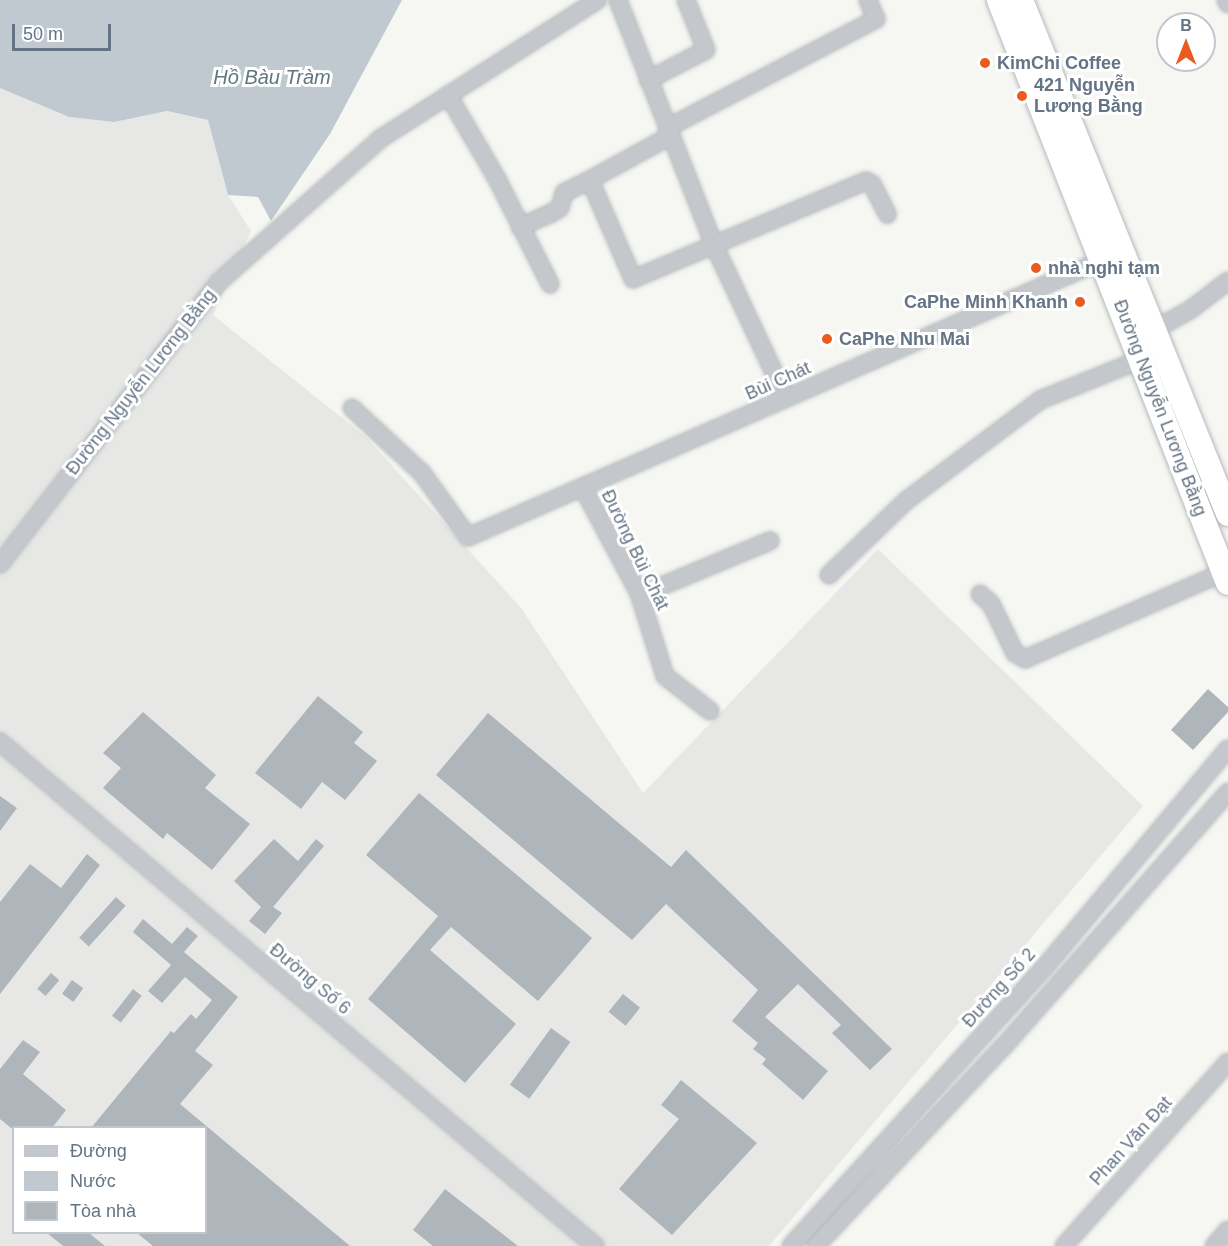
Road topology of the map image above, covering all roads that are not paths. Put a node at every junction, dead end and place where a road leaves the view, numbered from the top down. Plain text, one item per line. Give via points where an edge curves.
1 (597, 0) edge
2 (618, 0) edge
3 (686, 0) edge
4 (868, 0) edge
5 (999, 0) edge
6 (1021, 0) edge
7 (648, 80) junction
8 (448, 95) junction
9 (668, 132) junction
10 (590, 180) junction
11 (887, 214) dead end
12 (520, 227) junction
13 (714, 245) junction
14 (1103, 260) junction
15 (1228, 282) edge
16 (550, 284) dead end
17 (1154, 330) junction
18 (1142, 359) junction
19 (786, 398) junction
20 (352, 408) dead end
21 (584, 490) junction
22 (1228, 514) edge
23 (770, 541) dead end
24 (1, 562) edge
25 (829, 575) dead end
26 (1226, 577) edge
27 (980, 594) dead end
28 (640, 595) junction
29 (710, 711) dead end
30 (0, 742) edge
31 (1228, 749) edge
32 (1228, 792) edge
33 (994, 1023) junction
34 (1011, 1039) junction
35 (1228, 1062) edge
36 (1228, 1231) edge
37 (595, 1246) edge
38 (791, 1246) edge
39 (816, 1246) edge
40 (1064, 1246) edge
41 (1214, 1246) edge

1 - 8 street, Đường Nguyễn Lương Bằng
2 - 7 street
3 - 7 street via 706,50
4 - 9 street via 876,20
5 - 14 highway, Đường Nguyễn Lương Bằng
6 - 17 highway, Đường Nguyễn Lương Bằng
7 - 9 street
8 - 12 street
8 - 24 street, Đường Nguyễn Lương Bằng via 380,139 219,282
9 - 10 street
9 - 13 street
10 - 12 street via 566,191 560,208
10 - 13 street via 633,279
11 - 13 street via 872,184 866,181
12 - 16 street
13 - 19 street
14 - 18 highway, Đường Nguyễn Lương Bằng
14 - 19 street, Bùi Chát
15 - 17 street
17 - 22 highway, Đường Nguyễn Lương Bằng
18 - 25 street via 1040,400 907,500
18 - 26 highway, Đường Nguyễn Lương Bằng via 1163,423
19 - 21 street, Bùi Chát
20 - 21 street, Bùi Chát via 422,473 468,537
21 - 28 street, Đường Bùi Chát
23 - 28 street
26 - 27 street via 1025,658 1015,653 991,604
28 - 29 street, Đường Bùi Chát via 665,676
30 - 37 street, Đường Số 6
31 - 33 street, Đường Số 2
32 - 34 street
33 - 34 street
33 - 38 street, Đường Số 2
34 - 39 street
35 - 40 street, Phan Văn Đạt
36 - 41 street

